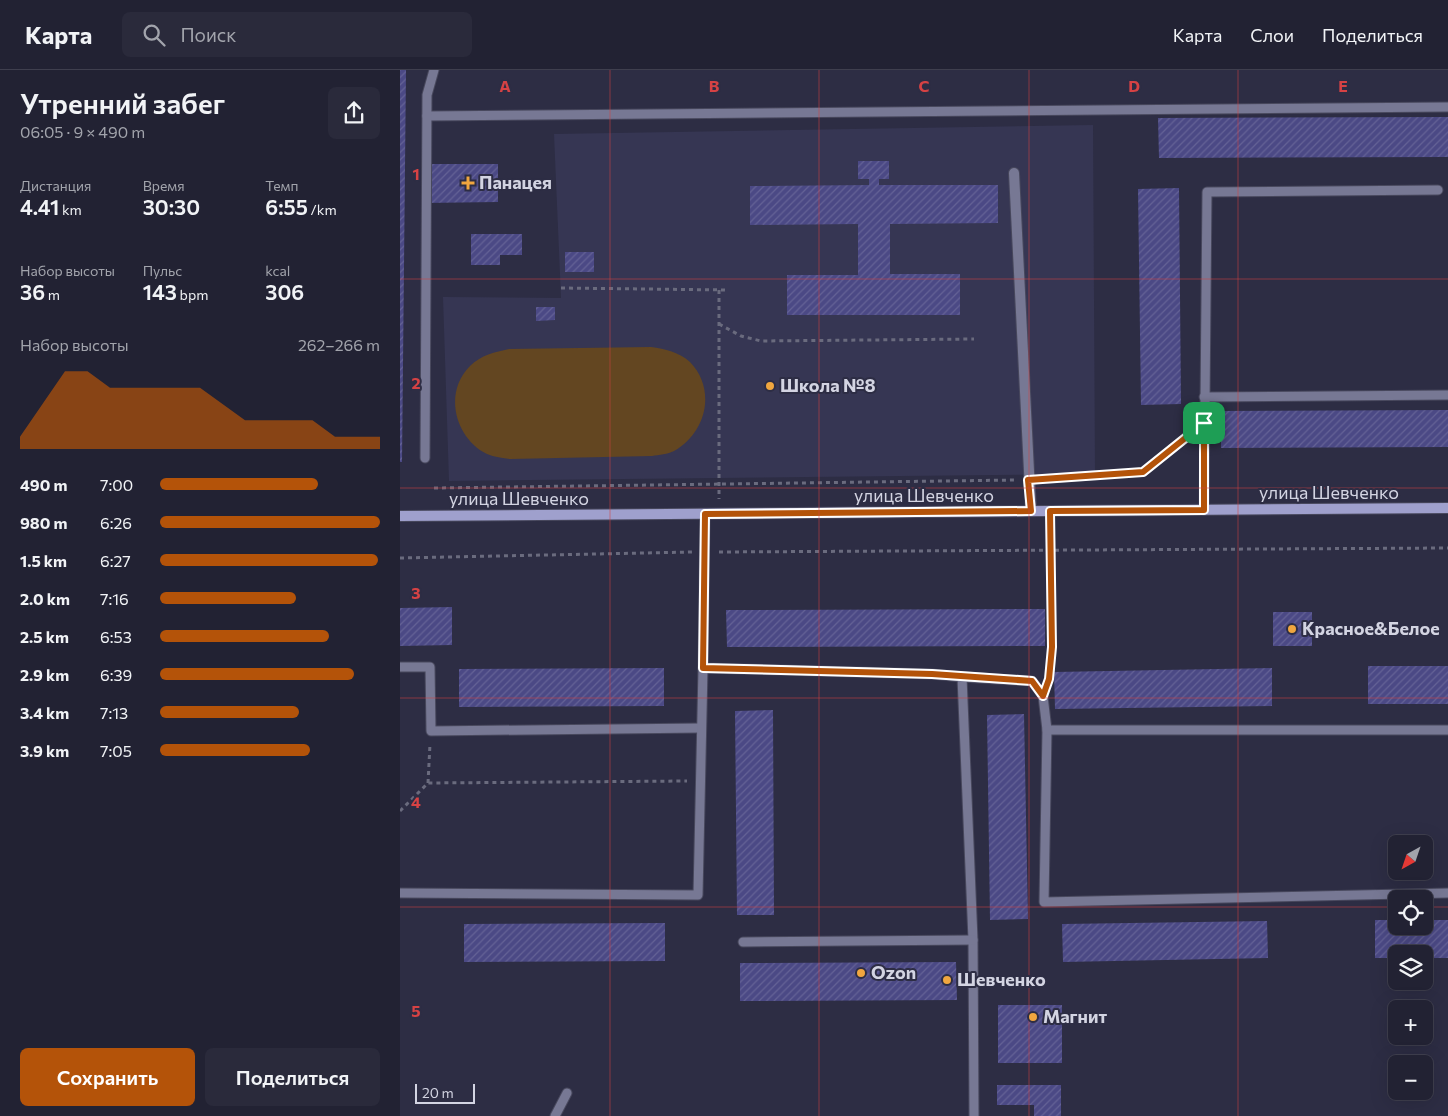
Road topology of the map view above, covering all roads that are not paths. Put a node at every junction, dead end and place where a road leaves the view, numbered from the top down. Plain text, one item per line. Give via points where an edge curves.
1 (434, 70) edge
2 (1448, 107) edge
3 (427, 116) junction
4 (1014, 173) dead end
5 (1438, 190) dead end
6 (1448, 395) edge
7 (1204, 397) junction
8 (425, 458) dead end
9 (1448, 508) edge
10 (1204, 510) junction
11 (1031, 511) junction
12 (705, 514) junction
13 (400, 516) edge
14 (400, 667) edge
15 (703, 668) junction
16 (962, 677) junction
17 (702, 728) junction
18 (1047, 730) junction
19 (1448, 730) edge
20 (400, 893) edge
21 (1448, 893) edge
22 (972, 940) junction
23 (743, 942) dead end
24 (567, 1093) dead end
25 (555, 1116) edge
26 (974, 1116) edge

1 - 3 lane via 427,95
2 - 3 lane
3 - 8 lane
4 - 11 street
5 - 7 lane via 1207,192
6 - 7 lane
7 - 10 lane
9 - 10 street, улица Шевченко
10 - 11 street, улица Шевченко
11 - 12 street, улица Шевченко
12 - 13 street, улица Шевченко
12 - 15 lane
14 - 17 lane via 430,667 431,731
15 - 16 lane
15 - 17 lane
16 - 18 lane via 1032,681 1043,696
16 - 22 lane
17 - 20 lane via 698,895
18 - 19 lane
18 - 21 lane via 1044,902
22 - 23 lane
22 - 26 lane
24 - 25 lane

